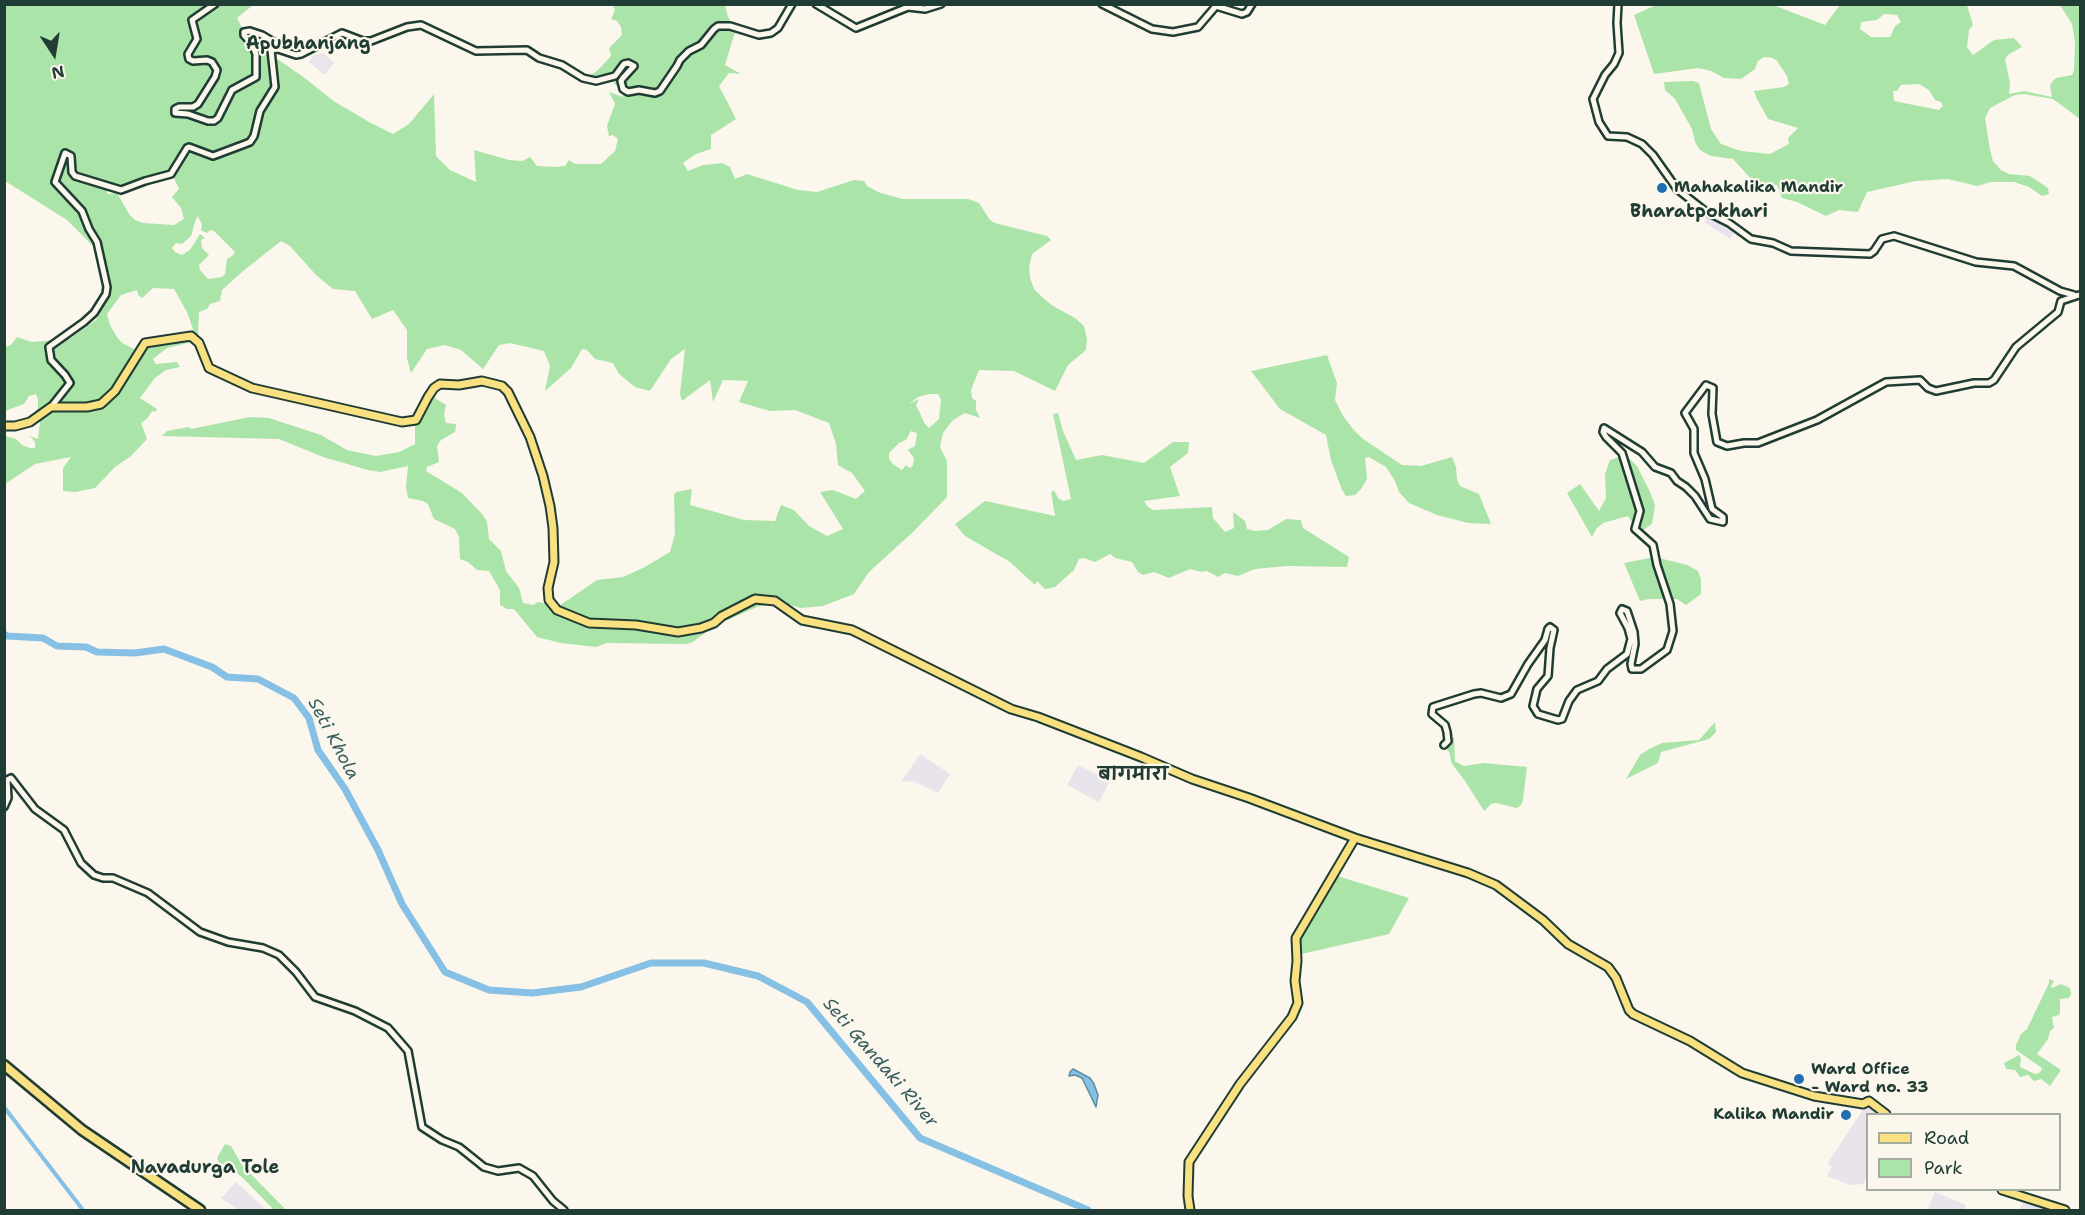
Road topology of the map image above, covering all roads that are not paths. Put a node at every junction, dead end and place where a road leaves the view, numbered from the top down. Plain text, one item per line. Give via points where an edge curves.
1 (215, 4) edge
2 (792, 4) edge
3 (816, 4) edge
4 (941, 4) edge
5 (1102, 4) edge
6 (1252, 4) edge
7 (1618, 4) edge
8 (291, 53) junction
9 (2080, 294) edge
10 (51, 407) junction
11 (4, 426) edge
12 (1444, 745) dead end
13 (4, 807) edge
14 (1355, 838) junction
15 (4, 1065) edge
16 (1885, 1113) edge
17 (2005, 1191) edge
18 (200, 1210) edge
19 (564, 1210) edge
20 (1190, 1210) edge
21 (2065, 1210) edge

1 - 8 street via 192,20 197,39 188,54 193,62 212,62 217,70 215,77 198,104 179,106 175,112 214,121 232,90 256,77 255,54 244,32 262,35
2 - 8 street via 771,33 759,35 718,26 680,60 655,93 628,92 623,88 621,81 633,69 632,64 624,64 611,78 589,81 527,50 476,51 422,25 371,41 339,34 305,53
3 - 4 street via 856,28 910,6 925,9
5 - 6 street via 1152,28 1173,32 1198,27 1216,6 1242,14
7 - 9 street via 1619,53 1593,99 1599,123 1608,136 1627,137 1642,144 1677,189 1750,239 1791,251 1870,254 1885,237 1898,237 1976,262 2014,266 2060,291
8 - 10 street via 271,50 275,87 260,111 250,142 213,156 187,148 171,174 121,190 78,178 72,172 70,154 64,154 55,182 82,211 97,242 107,287 94,313 49,347 51,360 70,383
9 - 12 street via 2061,302 2058,312 2016,346 1989,383 1936,391 1920,380 1886,382 1817,420 1758,443 1726,446 1717,442 1713,388 1706,385 1684,413 1694,429 1694,453 1712,508 1724,520 1721,522 1709,518 1695,496 1671,473 1655,467 1642,452 1604,428 1606,437 1622,453 1640,511 1635,529 1653,544 1674,623 1667,650 1641,669 1632,669 1634,632 1627,611 1622,609 1630,639 1627,654 1607,669 1599,681 1577,690 1558,720 1538,714 1533,706 1537,689 1548,676 1554,630 1549,628 1511,694 1501,698 1474,694 1433,707 1432,714 1445,725 1448,741
10 - 11 main road via 30,422
10 - 14 main road via 101,404 119,385 145,343 191,336 209,368 252,388 402,422 416,420 440,384 482,381 502,386 530,437 543,476 553,528 549,600 557,610 589,623 678,632 714,623 754,599 775,601 802,620 852,630 1003,706
13 - 19 street via 7,780 11,777 35,809 64,830 81,863 94,875 113,878 148,893 200,932 279,955 315,997 388,1028 408,1051 422,1127 459,1147 484,1167 498,1171 519,1168 533,1176
14 - 16 main road via 1496,885 1568,944 1608,967 1630,1012 1690,1041 1742,1073 1815,1096 1863,1104 1869,1101
14 - 20 main road via 1296,938 1298,1003 1292,1017 1240,1084 1189,1162
15 - 18 highway via 82,1130
17 - 21 main road

